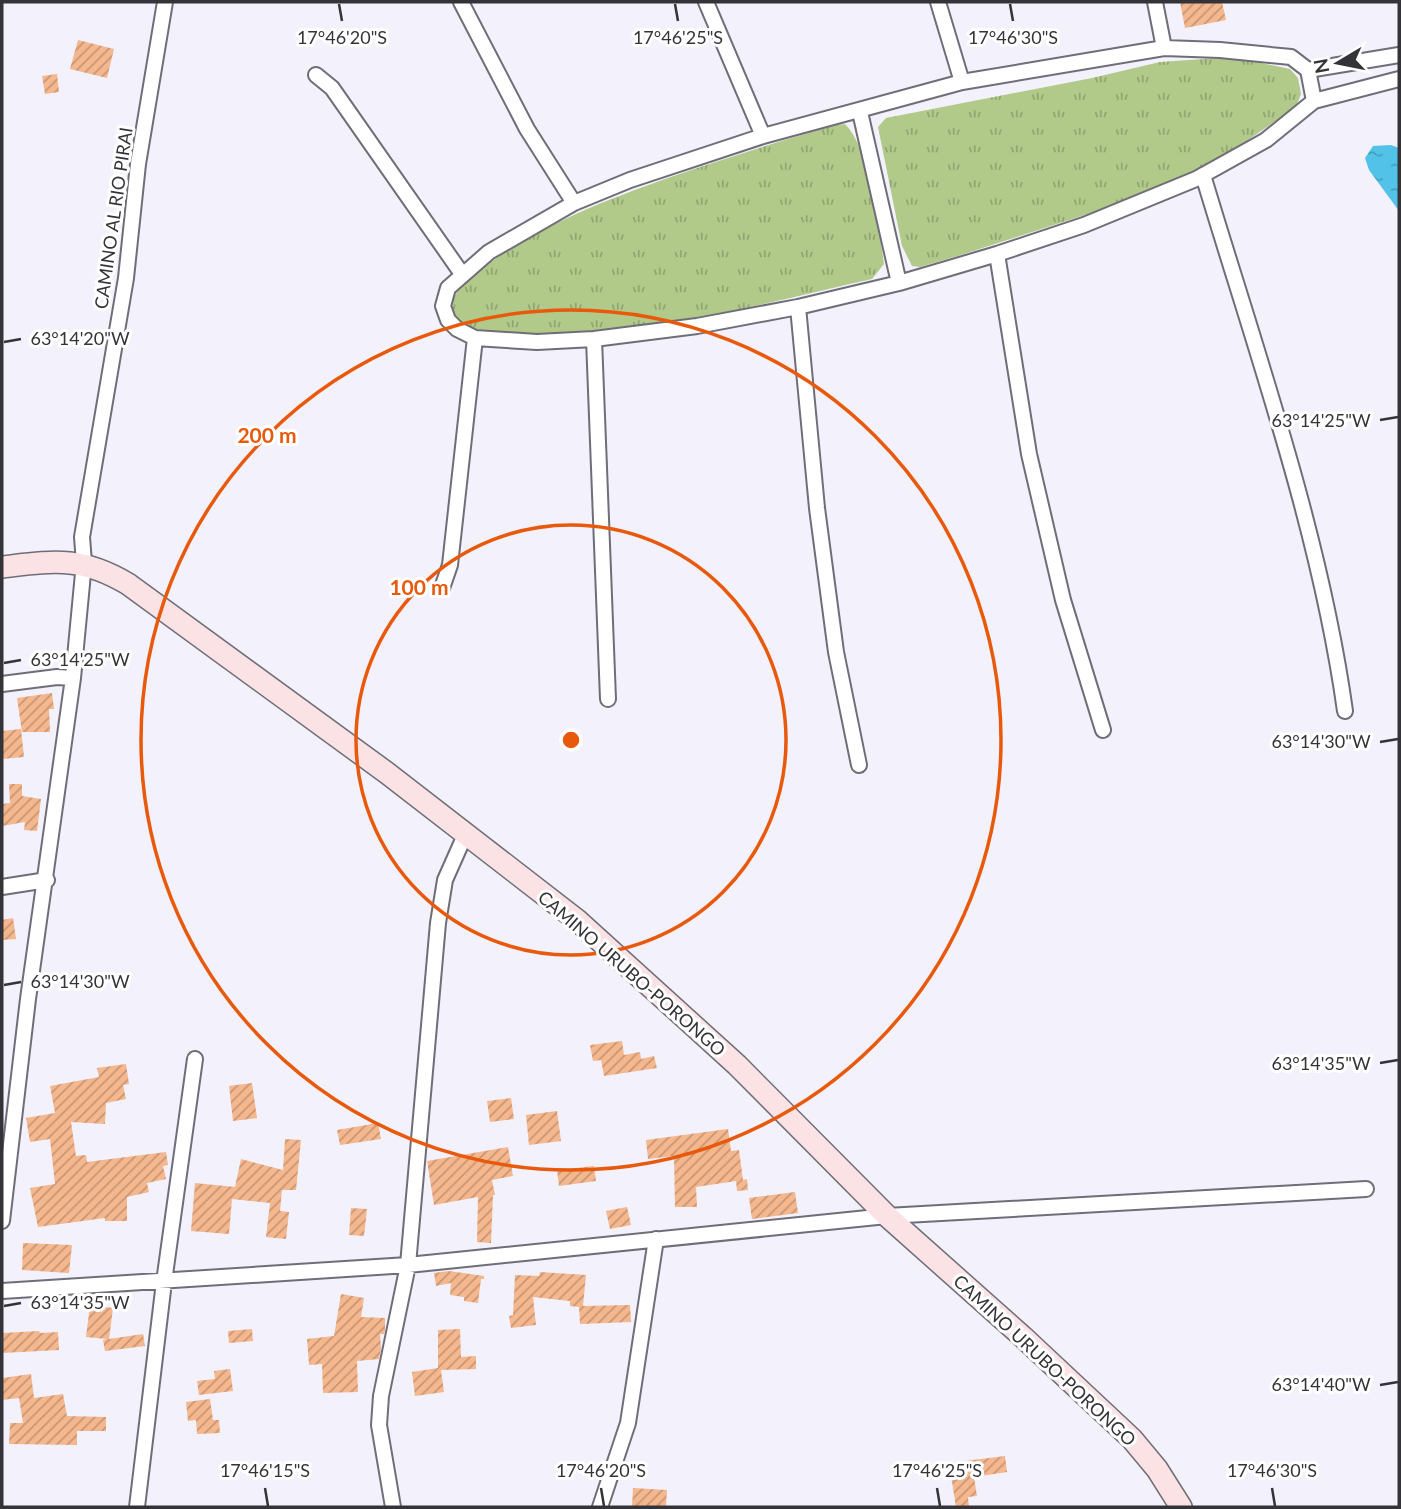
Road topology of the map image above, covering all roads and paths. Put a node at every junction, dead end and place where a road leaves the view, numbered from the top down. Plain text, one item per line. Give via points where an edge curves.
1 (165, 2) edge
2 (460, 2) edge
3 (706, 2) edge
4 (938, 2) edge
5 (1155, 2) edge
6 (1164, 48) junction
7 (1399, 55) edge
8 (1308, 70) junction
9 (316, 75) dead end
10 (1399, 79) edge
11 (962, 82) junction
12 (1314, 101) junction
13 (860, 112) junction
14 (763, 136) junction
15 (1203, 175) junction
16 (574, 203) junction
17 (997, 254) junction
18 (462, 274) junction
19 (899, 283) junction
20 (799, 307) junction
21 (475, 338) junction
22 (594, 339) junction
23 (84, 564) junction
24 (2, 567) edge
25 (442, 588) dead end
26 (73, 678) junction
27 (2, 684) edge
28 (608, 699) dead end
29 (1345, 711) dead end
30 (1103, 730) dead end
31 (859, 765) dead end
32 (465, 835) junction
33 (47, 880) junction
34 (2, 887) edge
35 (195, 1059) dead end
36 (9, 1100) edge
37 (1366, 1189) dead end
38 (887, 1216) junction
39 (2, 1221) edge
40 (656, 1239) junction
41 (408, 1265) junction
42 (164, 1282) junction
43 (2, 1291) edge
44 (137, 1507) edge
45 (393, 1507) edge
46 (600, 1507) edge
47 (1181, 1507) edge

1 - 23 street, CAMINO AL RIO PIRAI via 138,164 126,278 82,537
2 - 16 street via 527,129
3 - 14 street
4 - 11 street
5 - 6 street
6 - 8 street via 1291,57
6 - 11 street
7 - 8 street
8 - 12 street
9 - 18 street via 332,88
10 - 12 street
11 - 13 street
12 - 15 street via 1266,140
13 - 14 street
13 - 19 street
14 - 16 street
15 - 17 street via 1084,225
15 - 29 street via 1307,526
16 - 18 street via 489,252
17 - 19 street
17 - 30 street via 1029,454 1063,600
18 - 21 street via 448,288 443,306 448,320
19 - 20 street
20 - 22 street
20 - 31 street via 817,508 836,652
21 - 22 street
21 - 25 street via 450,565
22 - 28 street
23 - 24 main road, CAMINO URUBO-PORONGO
23 - 26 street, CAMINO AL RIO PIRAI
23 - 32 main road, CAMINO URUBO-PORONGO via 106,570 128,584
26 - 27 street
26 - 33 street, CAMINO AL RIO PIRAI
32 - 38 main road, CAMINO URUBO-PORONGO via 577,920 656,990
32 - 41 street via 445,880 438,923
33 - 34 street
33 - 36 street, CAMINO AL RIO PIRAI
35 - 42 street
36 - 39 street, CAMINO AL RIO PIRAI
37 - 38 street
38 - 40 street
38 - 47 main road, CAMINO URUBO-PORONGO via 1132,1439
40 - 41 street
40 - 46 street via 628,1423
41 - 42 street
41 - 45 street via 379,1425
42 - 43 street
42 - 44 street

